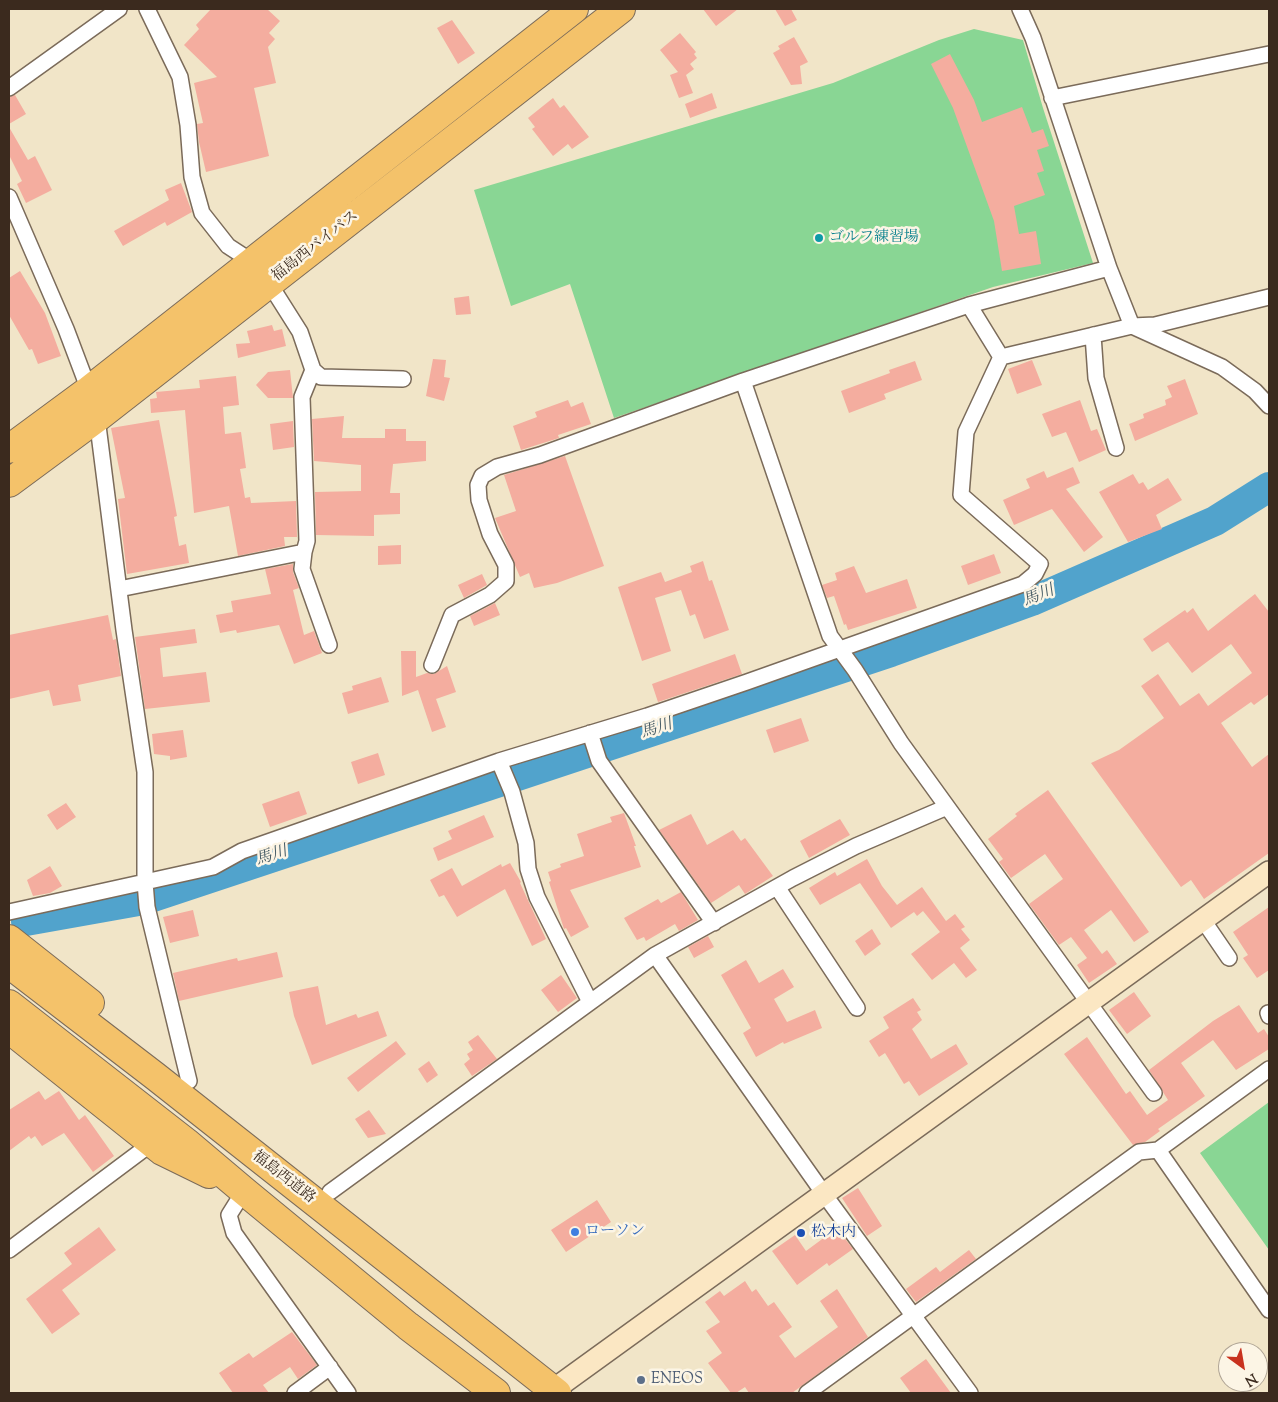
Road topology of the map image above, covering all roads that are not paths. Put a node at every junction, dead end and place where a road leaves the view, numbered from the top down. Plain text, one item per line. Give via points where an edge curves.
1 (119, 9) edge
2 (147, 9) edge
3 (574, 9) edge
4 (622, 9) edge
5 (1020, 9) edge
6 (1269, 54) edge
7 (9, 88) edge
8 (1052, 98) junction
9 (9, 197) edge
10 (251, 261) junction
11 (1109, 268) junction
12 (269, 283) junction
13 (1269, 297) edge
14 (968, 305) junction
15 (1132, 326) junction
16 (1093, 335) junction
17 (1001, 357) junction
18 (313, 370) junction
19 (403, 379) dead end
20 (743, 381) junction
21 (89, 390) junction
22 (1269, 406) edge
23 (97, 418) junction
24 (1116, 448) dead end
25 (9, 449) edge
26 (9, 484) edge
27 (304, 552) junction
28 (119, 589) junction
29 (329, 645) dead end
30 (842, 653) junction
31 (432, 665) dead end
32 (592, 739) junction
33 (501, 765) junction
34 (947, 807) junction
35 (1269, 872) edge
36 (777, 887) junction
37 (146, 893) junction
38 (9, 912) edge
39 (1203, 920) junction
40 (714, 922) junction
41 (9, 939) edge
42 (655, 955) junction
43 (1229, 958) dead end
44 (9, 964) edge
45 (590, 1002) junction
46 (1089, 1003) junction
47 (9, 1004) edge
48 (856, 1008) dead end
49 (9, 1030) edge
50 (1269, 1069) edge
51 (189, 1080) junction
52 (1154, 1093) dead end
53 (152, 1143) junction
54 (1158, 1150) junction
55 (263, 1163) junction
56 (244, 1191) junction
57 (330, 1192) junction
58 (824, 1194) junction
59 (9, 1250) edge
60 (421, 1286) junction
61 (1269, 1310) edge
62 (913, 1316) junction
63 (330, 1368) junction
64 (553, 1392) edge
65 (294, 1393) edge
66 (348, 1393) edge
67 (496, 1393) edge
68 (807, 1393) edge
69 (970, 1393) edge

1 - 7 street
2 - 10 street via 180,77 192,177 202,213 228,246
3 - 10 highway, 福島西バイパス
4 - 12 highway, 福島西バイパス
5 - 8 street
6 - 8 street
8 - 11 street
9 - 21 street
10 - 21 highway, 福島西バイパス
11 - 14 street
11 - 15 street
12 - 18 street via 300,332
12 - 23 highway, 福島西バイパス
13 - 15 street via 1155,325
14 - 17 street
14 - 20 street
15 - 16 street
15 - 22 street via 1222,367
16 - 17 street
16 - 24 street via 1096,378
17 - 30 street via 966,432 961,495 1040,564 1023,584
18 - 19 street via 321,377
18 - 27 street via 302,397 307,542
20 - 30 street via 830,636
20 - 31 street via 540,455 497,467 482,476 478,485 479,500 490,534 506,564 506,581 490,595 452,615
21 - 23 street
21 - 25 highway, 福島西バイパス
23 - 26 highway, 福島西バイパス
23 - 28 street
27 - 28 street
27 - 29 street via 302,569
28 - 37 street via 145,772
30 - 32 street via 656,713
30 - 34 street
32 - 33 street
32 - 40 street via 599,761
33 - 37 street via 242,851 213,867
33 - 45 street via 526,843 528,869 537,897
34 - 36 street via 856,846
34 - 46 street
35 - 39 street
36 - 40 street
36 - 48 street
37 - 38 street
37 - 51 street
39 - 43 street
39 - 46 street
40 - 42 street
41 - 51 highway
42 - 45 street
42 - 58 street
44 - 55 highway, 福島西道路
45 - 57 street
46 - 52 street
46 - 58 street
47 - 56 highway
49 - 53 highway
50 - 54 street
51 - 55 highway via 233,1121
53 - 56 highway
53 - 59 street
54 - 61 street
54 - 62 street via 1139,1152
55 - 57 highway via 302,1176
55 - 60 highway, 福島西道路
56 - 63 street via 229,1215 234,1233
56 - 67 highway via 408,1326
57 - 60 highway via 409,1260
58 - 62 street
58 - 64 street
60 - 64 highway, 福島西道路
62 - 68 street
62 - 69 street
63 - 65 street
63 - 66 street

